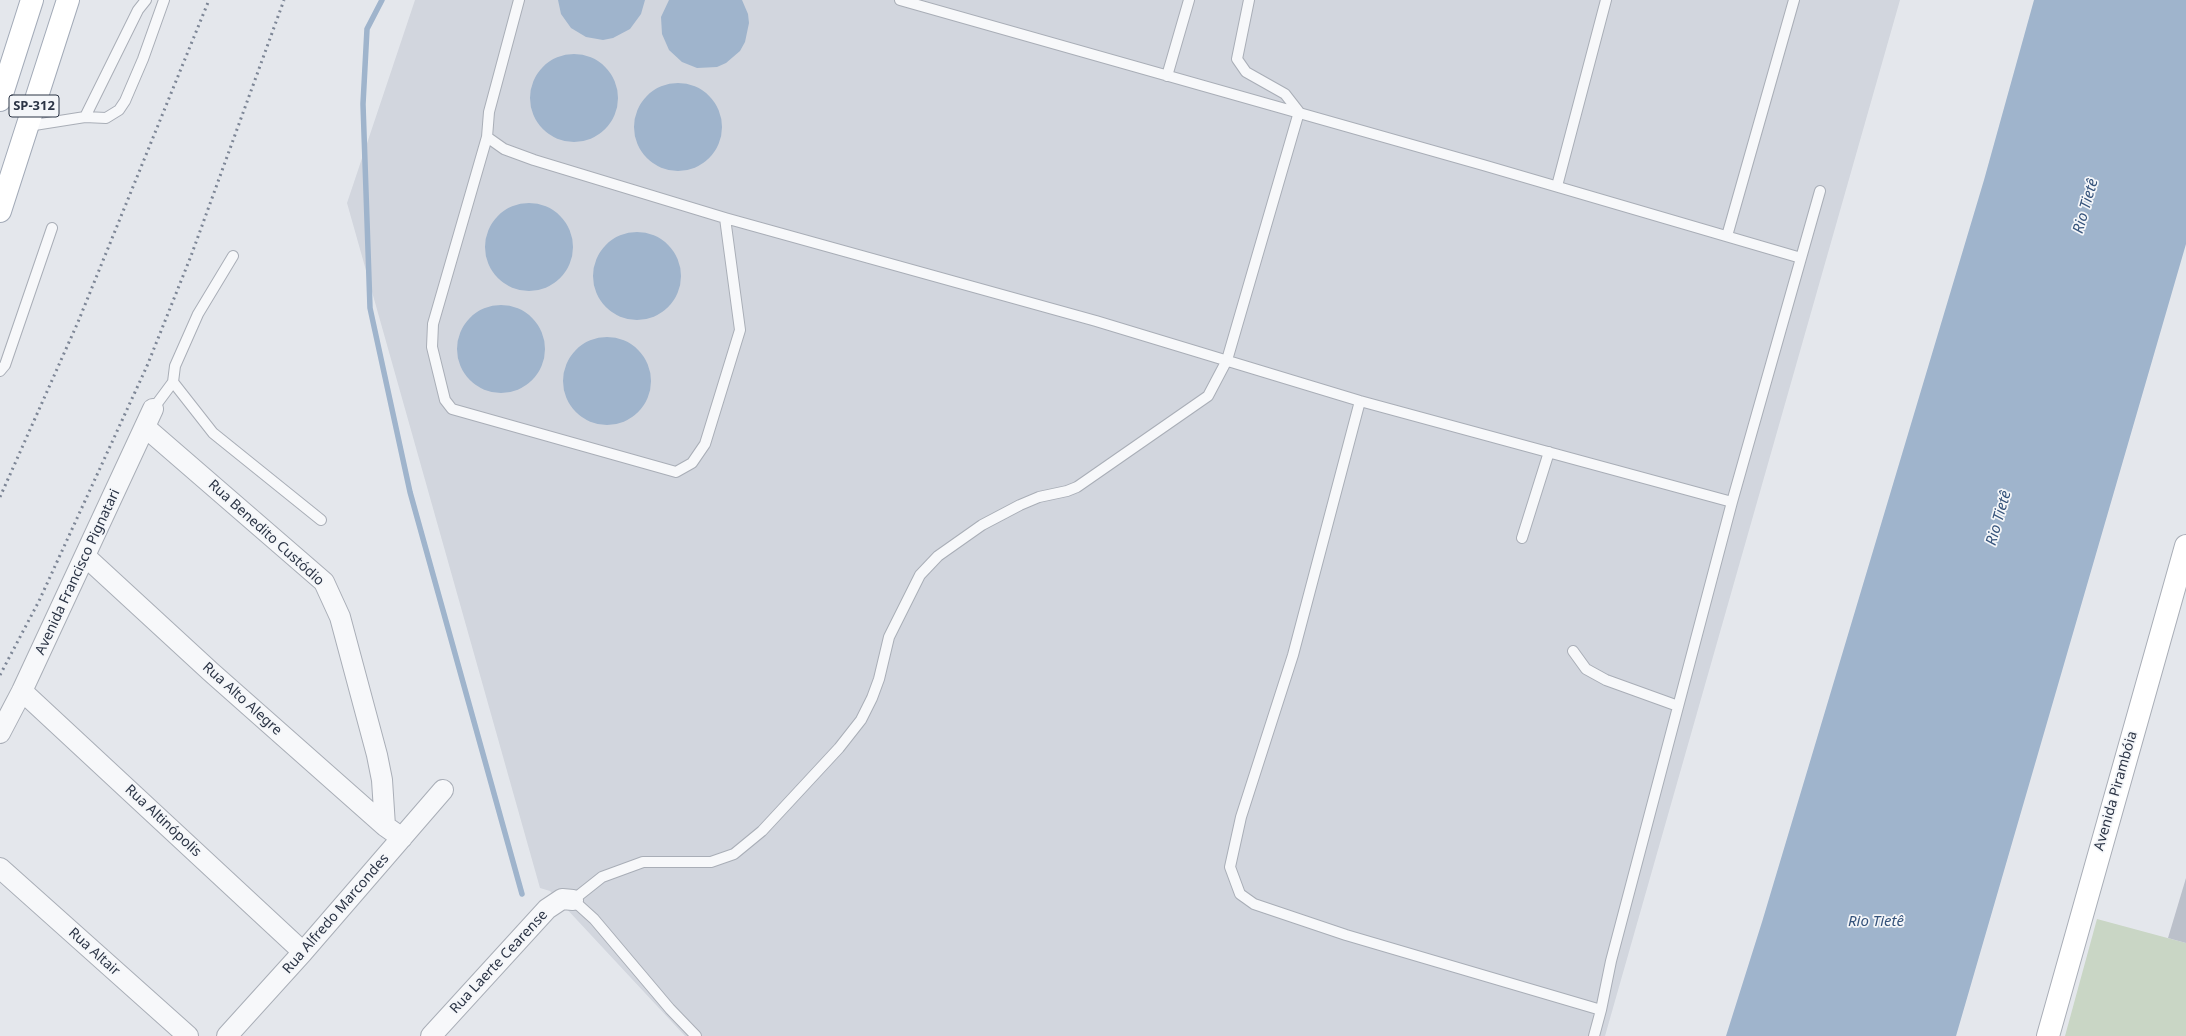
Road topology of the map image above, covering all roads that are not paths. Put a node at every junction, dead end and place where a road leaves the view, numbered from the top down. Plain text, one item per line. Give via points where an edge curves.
1 (32, 0) edge
2 (68, 0) edge
3 (146, 0) edge
4 (164, 0) edge
5 (519, 0) edge
6 (900, 0) edge
7 (1189, 0) edge
8 (1249, 0) edge
9 (1606, 0) edge
10 (1794, 0) edge
11 (1167, 76) junction
12 (0, 100) edge
13 (1299, 112) junction
14 (85, 117) junction
15 (28, 126) junction
16 (487, 137) junction
17 (1557, 186) junction
18 (1820, 192) dead end
19 (0, 211) edge
20 (724, 218) junction
21 (52, 228) dead end
22 (1727, 236) junction
23 (233, 256) dead end
24 (1801, 258) junction
25 (1227, 360) junction
26 (0, 371) edge
27 (173, 382) junction
28 (1360, 401) junction
29 (153, 409) joint
30 (145, 427) junction
31 (1550, 452) junction
32 (1732, 502) junction
33 (321, 520) dead end
34 (1522, 538) dead end
35 (2186, 549) edge
36 (85, 556) junction
37 (2182, 577) edge
38 (1573, 651) dead end
39 (22, 691) junction
40 (1678, 706) junction
41 (0, 734) edge
42 (443, 790) dead end
43 (385, 826) junction
44 (402, 838) junction
45 (0, 868) edge
46 (573, 900) junction
47 (303, 952) junction
48 (1602, 1010) junction
49 (188, 1036) edge
50 (227, 1036) edge
51 (431, 1036) edge
52 (696, 1036) edge
53 (1594, 1036) edge
54 (2048, 1036) edge

1 - 12 main road, SP-312
2 - 15 main road, SP-312
3 - 14 lane via 138,10
4 - 14 lane via 143,59 119,110 106,118
5 - 16 lane via 489,112
6 - 11 lane
7 - 11 lane
8 - 13 lane via 1237,59 1246,72 1285,94
9 - 17 lane
10 - 22 lane
11 - 13 lane
13 - 17 lane
13 - 25 lane
14 - 15 lane
15 - 19 main road, SP-312
16 - 20 lane via 504,149 534,160
16 - 20 lane via 433,324 432,347 445,400 452,409 676,472 692,463 706,444 740,330
17 - 22 lane
18 - 24 lane
20 - 25 lane
21 - 26 lane via 6,365
22 - 24 lane
23 - 27 lane via 198,314 175,366
24 - 32 lane
25 - 28 lane
25 - 46 lane via 1208,396 1078,487 1039,497 1020,505 982,525 938,556 920,575 889,637 879,679 861,720 839,748 762,831 734,854 722,859 711,862 643,862 602,877
27 - 29 lane
27 - 33 lane via 213,433
28 - 31 lane
28 - 48 lane via 1293,655 1241,818 1230,867 1240,894 1254,904 1346,935
29 - 30 street, Avenida Francisco Pignatari
30 - 36 street, Avenida Francisco Pignatari
30 - 43 street, Rua Benedito Custódio via 324,582 340,617 377,755 382,780
31 - 32 lane
31 - 34 lane
32 - 40 lane
35 - 37 main road, Avenida Pirambóia
36 - 39 street, Avenida Francisco Pignatari
36 - 43 street, Rua Alto Alegre
37 - 54 main road, Avenida Pirambóia
38 - 40 lane via 1586,669 1606,680
39 - 41 street, Avenida Francisco Pignatari
39 - 47 street, Rua Altinópolis
40 - 48 lane via 1611,961
42 - 44 street, Rua Alfredo Marcondes
43 - 44 street, Rua Alto Alegre
44 - 47 street, Rua Alfredo Marcondes
45 - 49 street, Rua Altair
46 - 51 street, Rua Laerte Cearense via 562,899 547,909
46 - 52 lane via 594,919
47 - 50 street, Rua Alfredo Marcondes
48 - 53 lane

